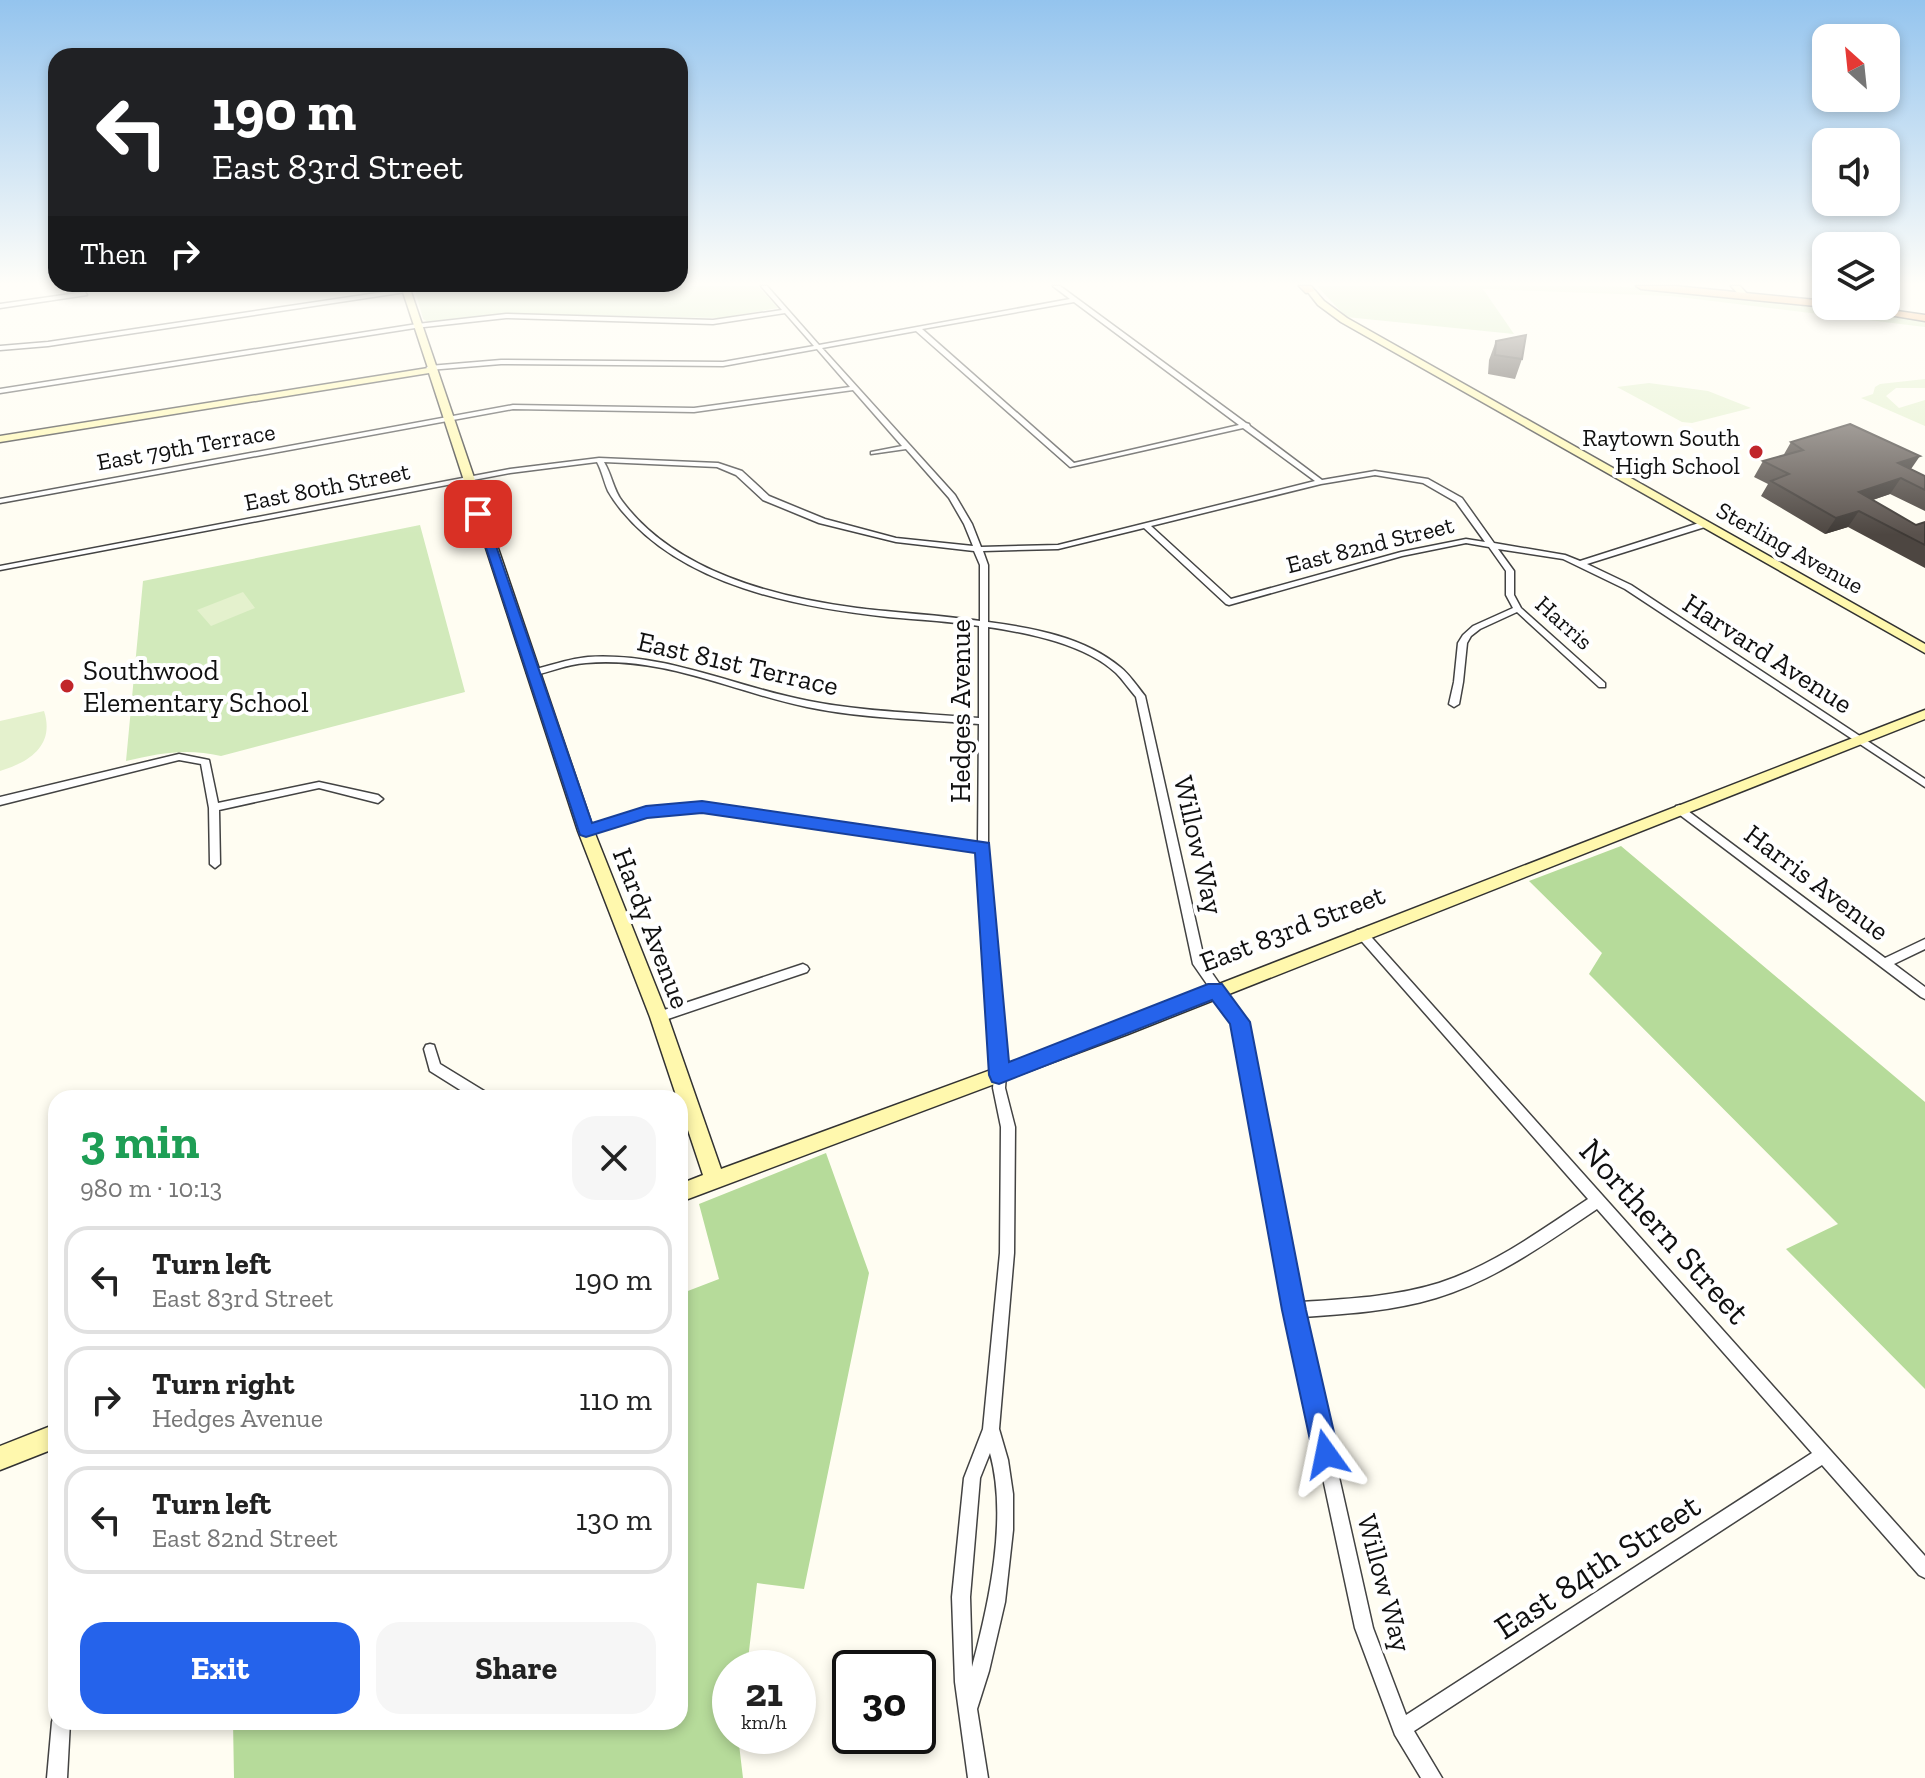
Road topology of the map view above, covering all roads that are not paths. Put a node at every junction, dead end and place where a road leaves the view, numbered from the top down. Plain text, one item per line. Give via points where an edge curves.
1 (144, 369) edge
2 (430, 369) joint
3 (837, 369) edge
4 (963, 369) edge
5 (1169, 369) edge
6 (1430, 369) edge
7 (855, 388) junction
8 (0, 391) edge
9 (447, 419) junction
10 (1247, 425) junction
11 (0, 439) edge
12 (907, 447) junction
13 (873, 453) dead end
14 (599, 460) junction
15 (467, 480) junction
16 (1321, 482) junction
17 (0, 501) edge
18 (1705, 524) junction
19 (1145, 525) junction
20 (1492, 543) junction
21 (980, 549) junction
22 (1583, 563) junction
23 (0, 568) edge
24 (1518, 609) junction
25 (984, 626) junction
26 (1925, 649) edge
27 (532, 673) junction
28 (1602, 685) dead end
29 (1454, 704) dead end
30 (1925, 714) edge
31 (984, 721) junction
32 (1859, 739) junction
33 (1925, 784) edge
34 (378, 799) dead end
35 (0, 801) edge
36 (214, 808) junction
37 (1680, 809) junction
38 (586, 831) junction
39 (983, 848) junction
40 (215, 864) dead end
41 (1361, 933) junction
42 (1925, 944) edge
43 (1885, 963) junction
44 (803, 969) dead end
45 (1215, 990) junction
46 (1925, 994) edge
47 (659, 1017) junction
48 (430, 1049) dead end
49 (999, 1075) junction
50 (471, 1090) edge
51 (684, 1090) edge
52 (688, 1101) edge
53 (715, 1180) junction
54 (688, 1190) edge
55 (1598, 1200) junction
56 (1294, 1310) junction
57 (991, 1429) junction
58 (48, 1439) edge
59 (1824, 1455) junction
60 (0, 1458) edge
61 (1925, 1569) edge
62 (970, 1705) junction
63 (1402, 1728) junction
64 (60, 1730) edge
65 (57, 1778) edge
66 (978, 1778) edge
67 (1432, 1778) edge

1 - 8 street
2 - 9 street, Hardy Avenue
2 - 11 street
3 - 7 street, Hedges Avenue
4 - 10 street via 1072,466
5 - 10 street
6 - 18 street, Sterling Avenue
7 - 9 street, East 79th Terrace via 718,409 527,406
7 - 12 street, Hedges Avenue
9 - 15 street, Hardy Avenue
9 - 17 street, East 79th Terrace
10 - 16 street
12 - 13 street
12 - 21 street, Hedges Avenue via 952,497
14 - 15 street, East 80th Street
14 - 21 street, East 80th Street via 718,465 739,473 766,498 822,521 896,540
14 - 25 street, Willow Way via 613,494 634,521 707,570 811,603
15 - 23 street, East 80th Street
15 - 27 street, Hardy Avenue
16 - 19 street
16 - 20 street, Harris via 1358,474 1400,475 1446,491
18 - 22 street
18 - 26 street, Sterling Avenue
19 - 20 street, East 82nd Street via 1229,602 1401,554 1466,541
19 - 21 street via 1058,547
20 - 22 street, East 82nd Street
20 - 24 street, Harris via 1510,571 1510,595
21 - 25 street, Hedges Avenue
22 - 32 street, Harvard Avenue
24 - 28 street, Harris
24 - 29 street via 1465,635 1459,650 1461,686
25 - 31 street, Hedges Avenue
25 - 45 street, Willow Way via 1076,643 1110,662 1133,684 1140,696 1199,964
27 - 31 street, East 81st Terrace via 584,660 642,661 808,705
27 - 38 street, Hardy Avenue
30 - 32 street, East 83rd Street
31 - 39 street, Hedges Avenue
32 - 33 street, Harvard Avenue
32 - 37 street, East 83rd Street
34 - 36 street via 319,785
35 - 36 street via 195,757 206,762
36 - 40 street
37 - 41 street, East 83rd Street
37 - 43 street, Harris Avenue
38 - 39 street via 646,812 702,807
38 - 47 street, Hardy Avenue
39 - 49 street, Hedges Avenue
41 - 45 street, East 83rd Street
41 - 55 street, Northern Street
42 - 43 street
43 - 46 street, Harris Avenue
44 - 47 street
45 - 49 street, East 83rd Street
45 - 56 street, Willow Way via 1240,1022
47 - 51 street, Hardy Avenue
48 - 50 street via 434,1067
49 - 53 street, East 83rd Street
49 - 57 street, Hedges Avenue via 1008,1127 1007,1253
52 - 53 street, Hardy Avenue
53 - 54 street, East 83rd Street
55 - 56 street via 1509,1259 1454,1285 1376,1305
55 - 59 street, Northern Street
56 - 63 street, Willow Way via 1364,1628
57 - 62 street via 972,1478 964,1537 962,1644
57 - 62 street via 1004,1480 1003,1532 998,1597
58 - 60 street
59 - 61 street, Northern Street
59 - 63 street, East 84th Street
62 - 66 street
63 - 67 street, Willow Way
64 - 65 street

